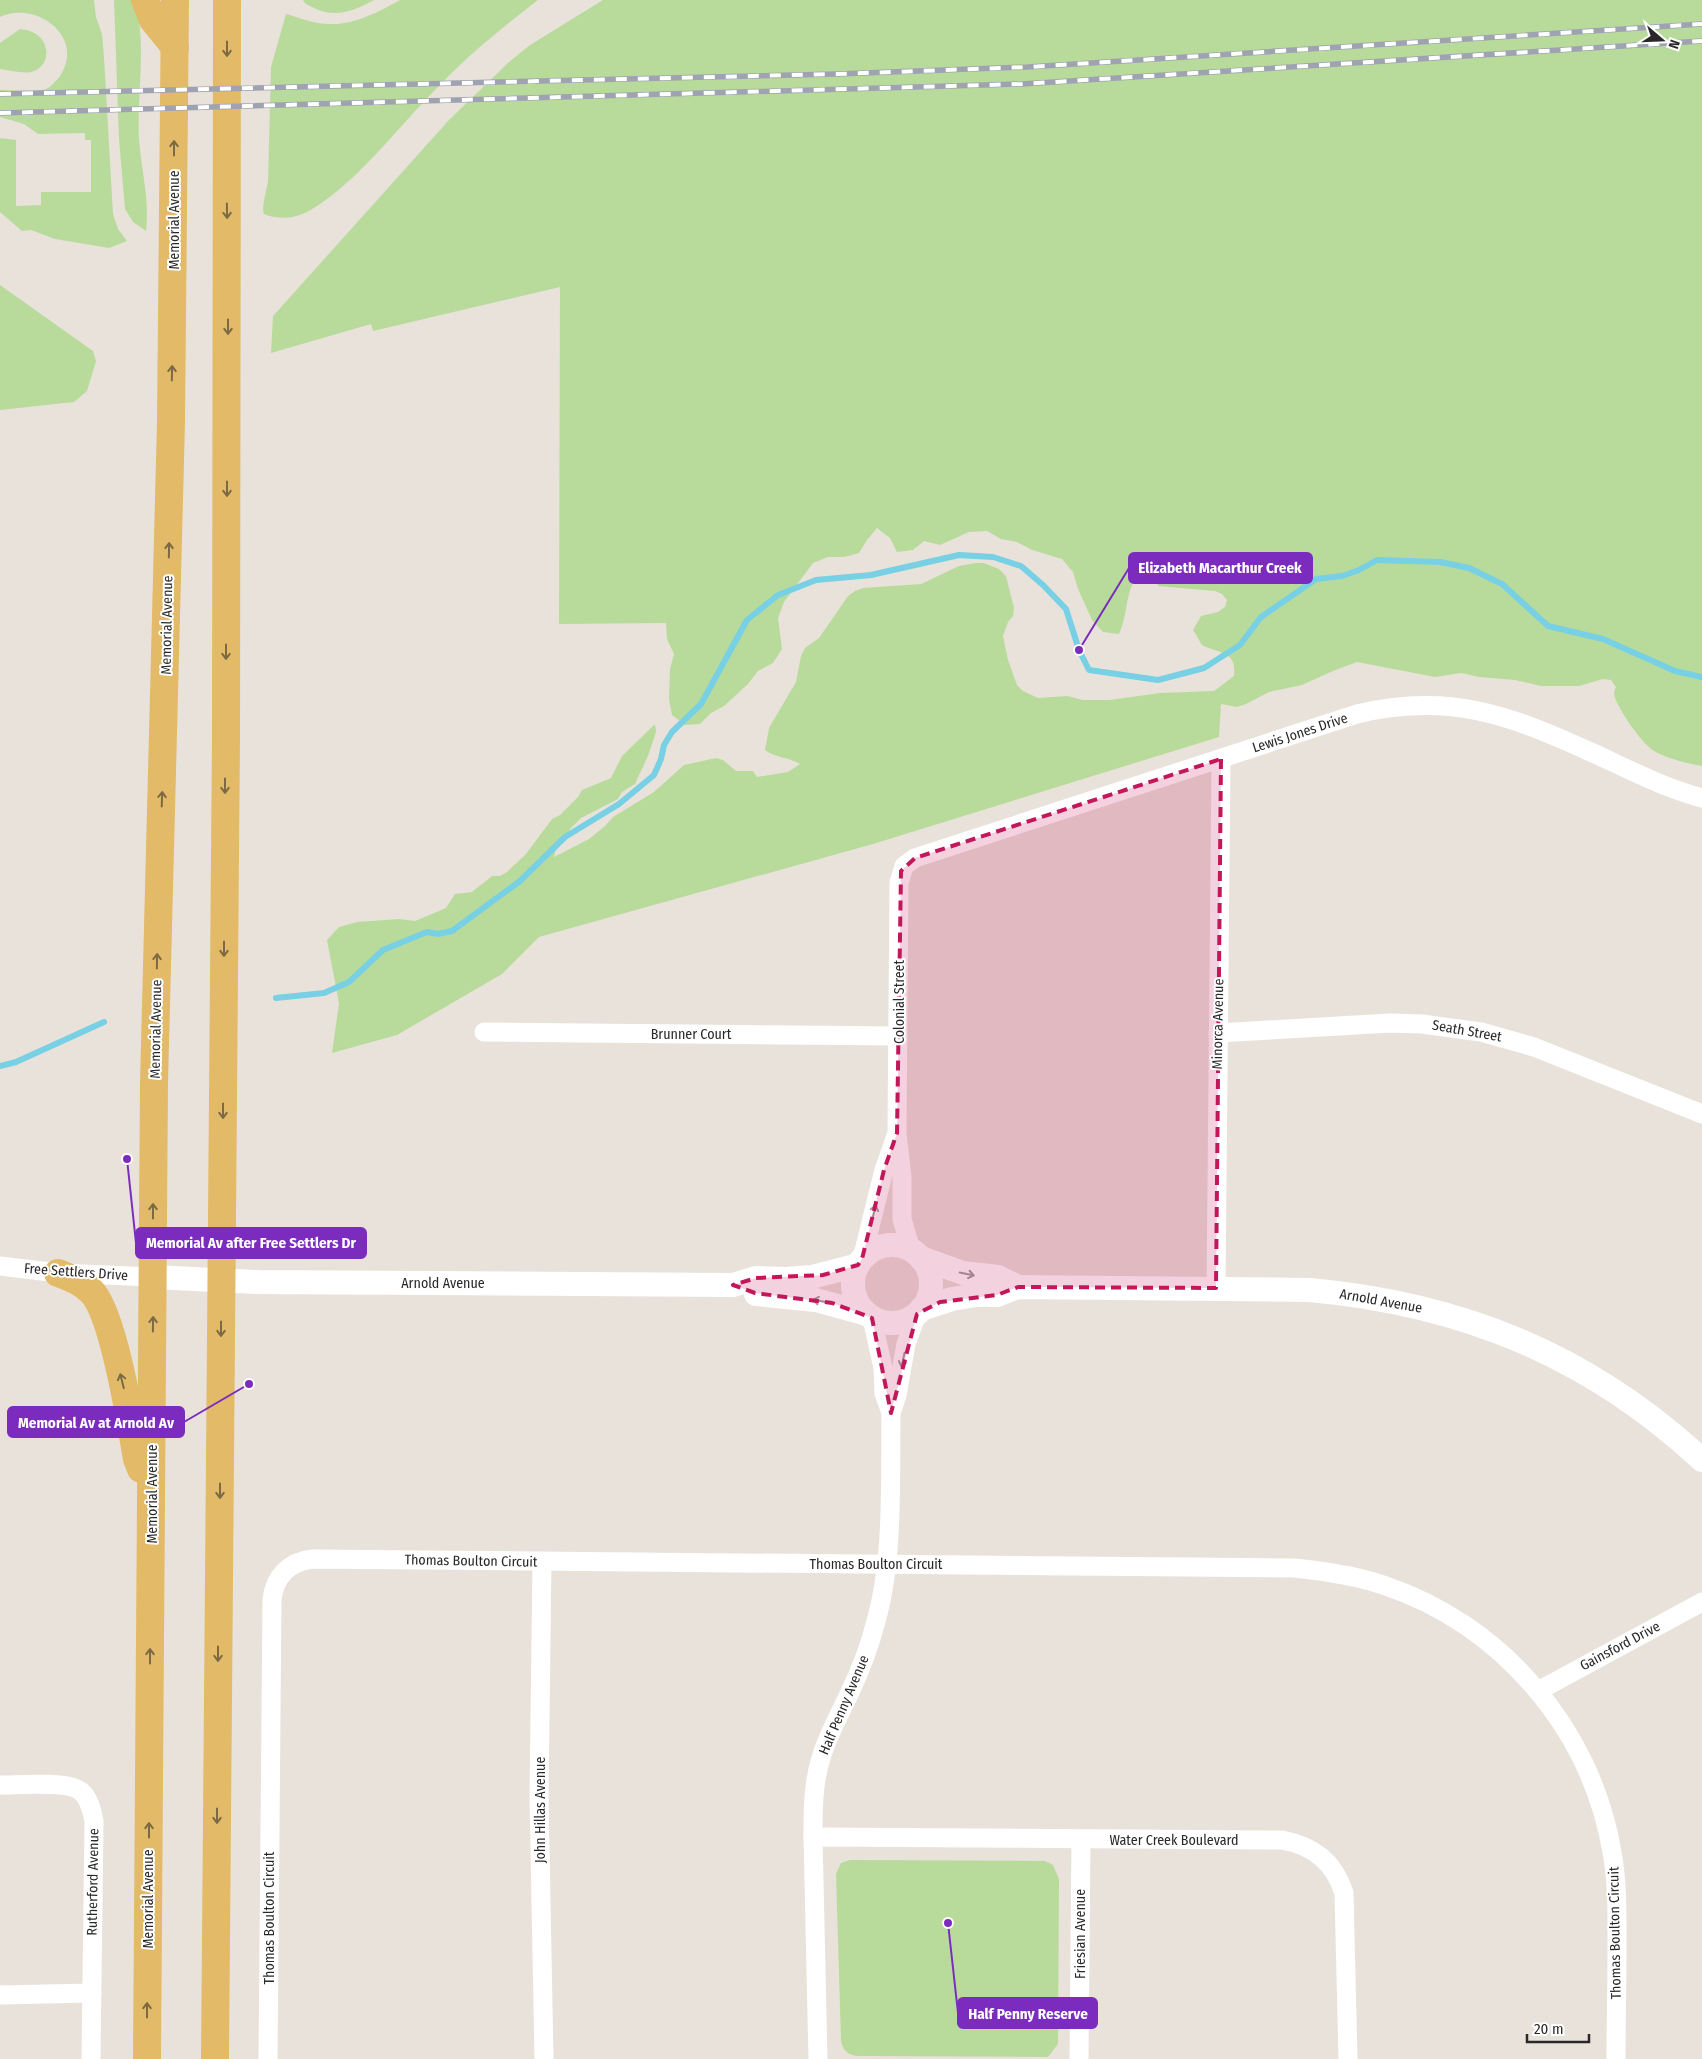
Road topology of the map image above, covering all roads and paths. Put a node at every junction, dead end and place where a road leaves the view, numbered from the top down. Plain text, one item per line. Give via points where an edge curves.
1 (145, 0) edge
2 (175, 0) edge
3 (228, 0) edge
4 (175, 47) junction
5 (1221, 759) junction
6 (1702, 798) edge
7 (902, 871) joint
8 (484, 1032) dead end
9 (1218, 1033) junction
10 (898, 1036) junction
11 (1702, 1114) edge
12 (898, 1133) junction
13 (916, 1254) junction
14 (860, 1262) junction
15 (0, 1266) edge
16 (58, 1273) junction
17 (153, 1277) junction
18 (221, 1280) junction
19 (733, 1285) junction
20 (1018, 1287) junction
21 (1216, 1288) junction
22 (919, 1311) junction
23 (869, 1316) junction
24 (891, 1413) junction
25 (1702, 1460) edge
26 (152, 1496) junction
27 (542, 1561) junction
28 (885, 1564) junction
29 (1702, 1602) edge
30 (1538, 1691) junction
31 (0, 1785) edge
32 (814, 1837) junction
33 (1080, 1839) junction
34 (92, 1993) junction
35 (0, 1995) edge
36 (91, 2059) edge
37 (147, 2059) edge
38 (215, 2059) edge
39 (268, 2059) edge
40 (544, 2059) edge
41 (818, 2059) edge
42 (1079, 2059) edge
43 (1348, 2059) edge
44 (1616, 2059) edge

1 - 4 main road via 153,20
2 - 4 main road, Memorial Avenue
3 -> 18 main road
17 -> 4 main road, Memorial Avenue via 154,1083 171,432
5 - 6 street, Lewis Jones Drive via 1358,714 1391,707 1434,704 1479,710 1514,721 1659,784
5 - 7 street, Lewis Jones Drive via 914,858
5 - 9 street, Minorca Avenue
7 - 10 street, Colonial Street
8 - 10 street, Brunner Court
9 - 11 street, Seath Street via 1390,1023 1454,1027 1534,1047
9 - 21 street, Minorca Avenue
10 - 12 street, Colonial Street
12 - 13 street, Colonial Street via 902,1219
14 -> 12 street, Colonial Street via 884,1170
13 - 14 street via 898,1245 885,1245 872,1250
13 -> 20 street, Arnold Avenue via 963,1273 998,1277
13 - 22 street via 928,1270 931,1283 928,1297
14 - 19 street, Arnold Avenue via 812,1277 756,1278
14 - 23 street via 853,1277 853,1291 858,1304
15 - 16 street, Free Settlers Drive
16 - 17 street, Free Settlers Drive
26 -> 16 main road via 137,1459 110,1332 102,1311 93,1293 84,1285
17 - 18 street, Arnold Avenue
26 -> 17 main road, Memorial Avenue
18 - 19 street, Arnold Avenue
18 -> 38 main road
23 -> 19 street, Arnold Avenue via 816,1300 755,1294
20 - 21 street, Arnold Avenue
20 - 22 street, Arnold Avenue via 997,1295 952,1299
21 - 25 street, Arnold Avenue via 1356,1294 1436,1311 1489,1328 1531,1345 1606,1385 1668,1430
22 - 23 street via 898,1322 885,1322
22 -> 24 street, Half Penny Avenue via 906,1344 898,1395
23 - 24 street, Half Penny Avenue via 882,1362 884,1393
24 - 28 street, Half Penny Avenue
37 -> 26 main road, Memorial Avenue
27 - 28 street, Thomas Boulton Circuit
27 - 39 street, Thomas Boulton Circuit via 312,1559 292,1565 273,1589
27 - 40 street, John Hillas Avenue via 539,1796
28 - 30 street, Thomas Boulton Circuit via 1294,1568 1353,1576 1410,1595 1464,1624 1511,1661
28 - 32 street, Half Penny Avenue via 870,1644 820,1758 814,1791
29 - 30 street, Gainsford Drive
30 - 44 street, Thomas Boulton Circuit via 1569,1734 1584,1762 1609,1836 1617,1914
31 - 34 street, Rutherford Avenue via 55,1784 79,1790 90,1804 94,1822
32 - 33 street, Water Creek Boulevard
32 - 41 street, Half Penny Avenue
33 - 42 street, Friesian Avenue
33 - 43 street, Water Creek Boulevard via 1282,1840 1306,1846 1317,1853 1334,1871 1344,1894
34 - 35 street
34 - 36 street, Rutherford Avenue

